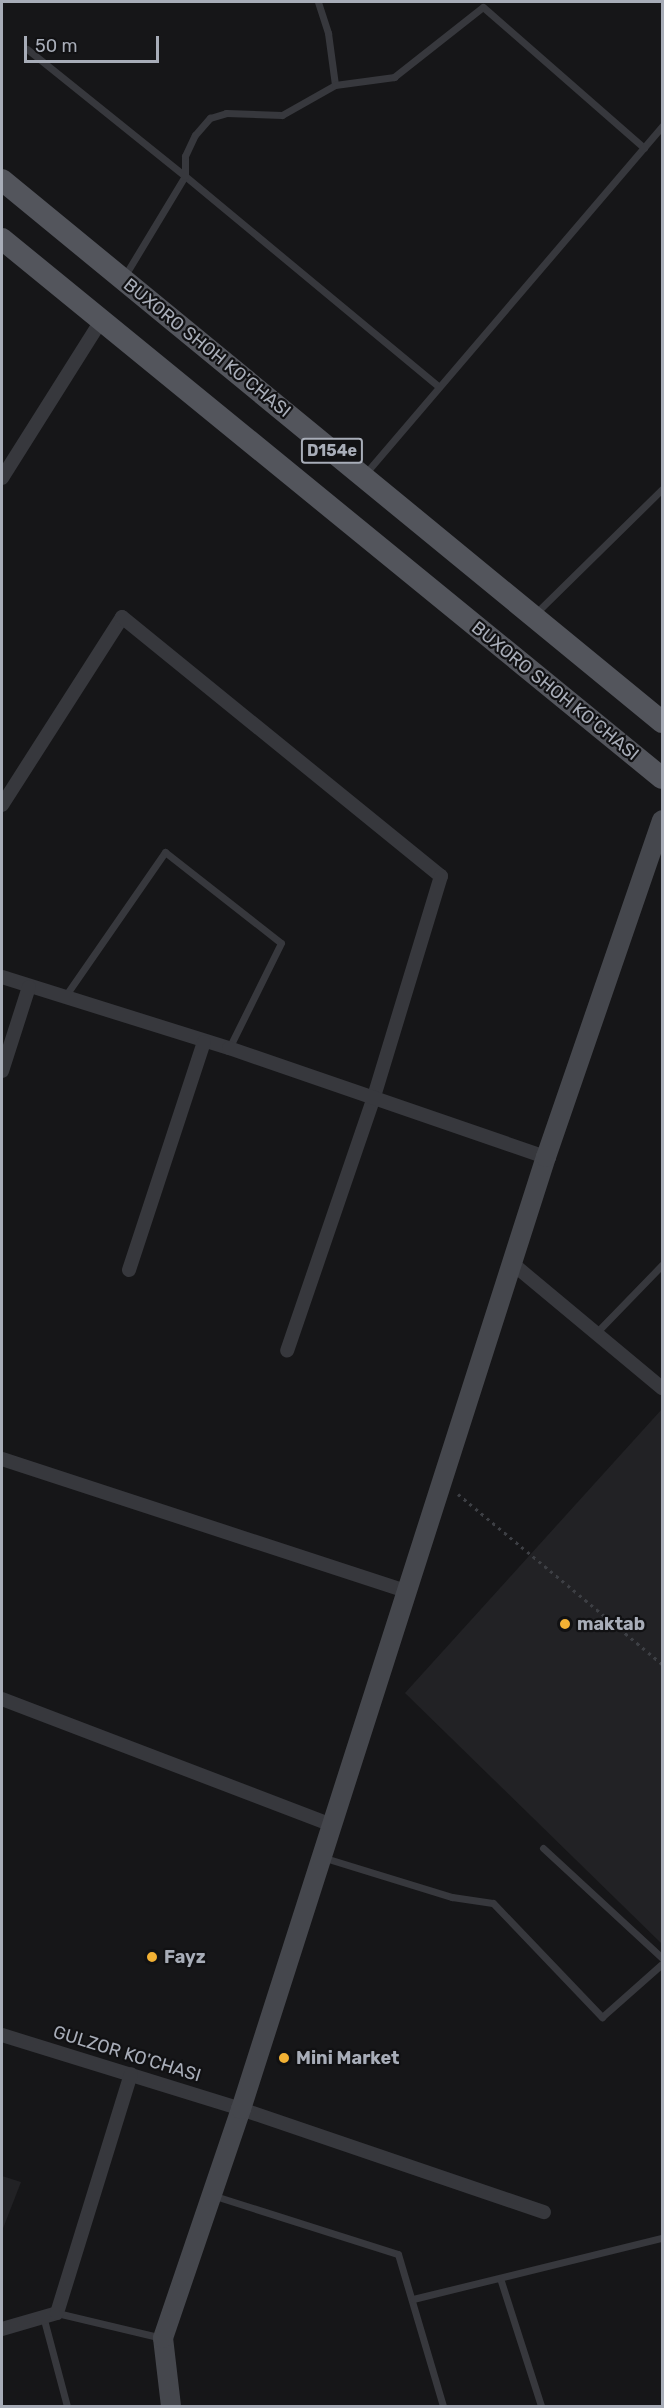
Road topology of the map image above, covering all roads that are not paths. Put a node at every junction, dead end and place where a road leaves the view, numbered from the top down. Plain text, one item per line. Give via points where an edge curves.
1 (318, 2) edge
2 (27, 50) dead end
3 (335, 84) junction
4 (663, 126) edge
5 (644, 148) junction
6 (185, 176) junction
7 (2, 180) edge
8 (2, 239) edge
9 (123, 279) junction
10 (101, 321) junction
11 (439, 387) junction
12 (363, 476) junction
13 (2, 478) edge
14 (663, 489) edge
15 (534, 615) junction
16 (663, 722) edge
17 (663, 778) edge
18 (2, 805) edge
19 (663, 820) edge
20 (2, 977) edge
21 (29, 987) junction
22 (66, 995) junction
23 (204, 1042) junction
24 (229, 1048) junction
25 (2, 1071) edge
26 (374, 1097) junction
27 (546, 1157) junction
28 (513, 1264) junction
29 (663, 1265) edge
30 (129, 1270) dead end
31 (596, 1333) junction
32 (287, 1351) dead end
33 (663, 1388) edge
34 (2, 1459) edge
35 (407, 1591) junction
36 (2, 1699) edge
37 (333, 1824) junction
38 (543, 1848) dead end
39 (322, 1857) junction
40 (663, 1958) edge
41 (663, 1964) edge
42 (2, 2035) edge
43 (131, 2074) junction
44 (241, 2109) junction
45 (212, 2195) junction
46 (544, 2212) dead end
47 (663, 2238) edge
48 (500, 2278) junction
49 (413, 2299) junction
50 (50, 2314) junction
51 (2, 2329) edge
52 (163, 2338) junction
53 (67, 2406) edge
54 (171, 2406) edge
55 (443, 2406) edge
56 (541, 2406) edge

1 - 3 lane via 328,33
2 - 6 lane
3 - 5 lane via 394,77 483,7
3 - 6 lane via 282,116 226,113 210,118 184,156
4 - 5 lane
5 - 11 lane
6 - 9 lane
6 - 11 lane
7 - 9 main road, BUXORO SHOH KO'CHASI / D154e
8 - 10 main road, BUXORO SHOH KO'CHASI / D154e
9 - 12 main road, BUXORO SHOH KO'CHASI / D154e
10 - 13 street
10 - 17 main road, BUXORO SHOH KO'CHASI / D154e
11 - 12 lane
12 - 15 main road, BUXORO SHOH KO'CHASI / D154e
14 - 15 lane
15 - 16 main road, BUXORO SHOH KO'CHASI / D154e
18 - 26 street via 122,617 441,876
19 - 27 street
20 - 21 street
21 - 22 street
21 - 25 street
22 - 23 street
22 - 24 lane via 165,852 281,943
23 - 24 street
23 - 30 street
24 - 26 street
26 - 27 street
26 - 32 street
27 - 28 street
28 - 31 street
28 - 35 street
29 - 31 lane
31 - 33 street
34 - 35 street
35 - 37 street
36 - 37 street
37 - 39 street
38 - 40 lane
39 - 41 lane via 452,1897 493,1903 602,2018
39 - 44 street
42 - 43 street, GULZOR KO'CHASI
43 - 44 street, GULZOR KO'CHASI
43 - 50 street
44 - 45 street
44 - 46 street, GULZOR KO'CHASI
45 - 49 lane via 398,2254
45 - 52 street
47 - 48 lane
48 - 49 lane
48 - 56 lane
49 - 55 lane
50 - 51 street
50 - 52 lane
50 - 53 lane
52 - 54 street

